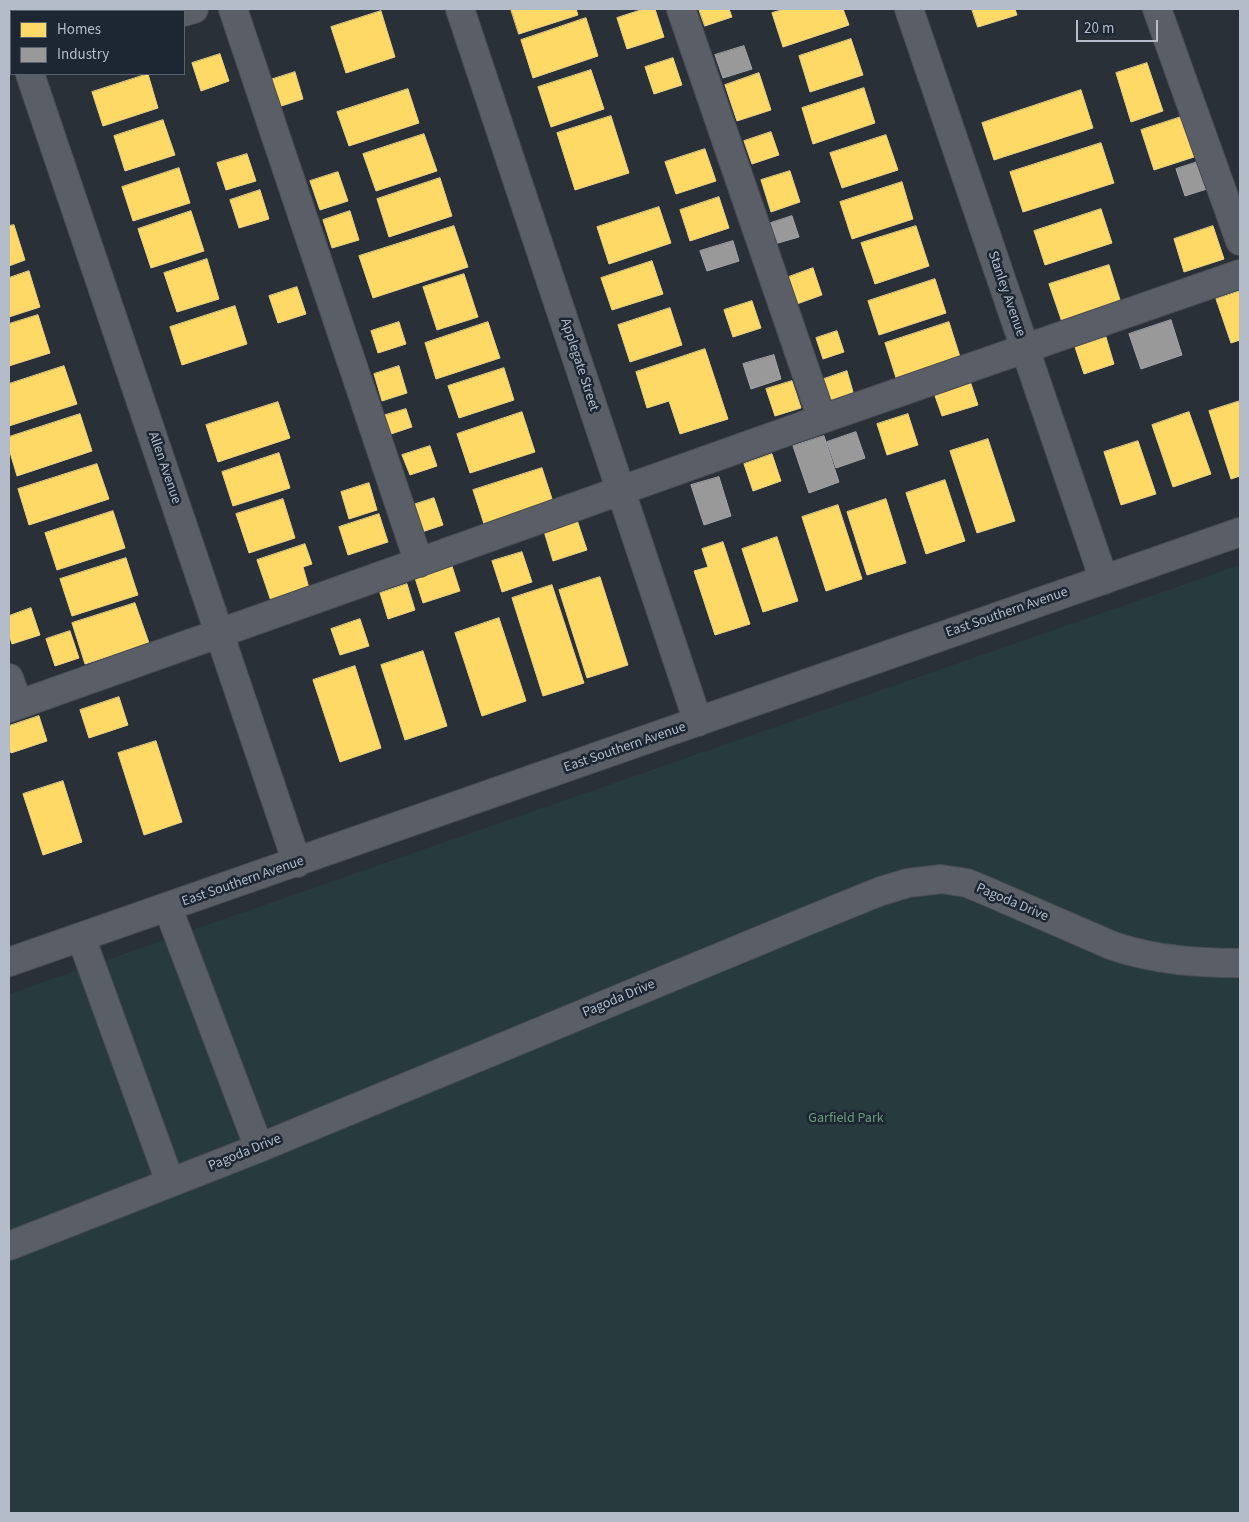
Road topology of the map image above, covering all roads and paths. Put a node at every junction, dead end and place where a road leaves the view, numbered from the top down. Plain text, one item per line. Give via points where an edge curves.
1 (233, 9) edge
2 (460, 9) edge
3 (681, 9) edge
4 (909, 9) edge
5 (1157, 9) edge
6 (30, 75) edge
7 (1240, 241) edge
8 (1240, 274) edge
9 (1025, 350) junction
10 (822, 419) junction
11 (621, 491) junction
12 (1240, 532) edge
13 (419, 563) junction
14 (1104, 580) junction
15 (220, 634) junction
16 (9, 678) edge
17 (13, 706) edge
18 (698, 722) junction
19 (297, 862) junction
20 (168, 908) junction
21 (81, 937) junction
22 (9, 962) edge
23 (1240, 963) edge
24 (259, 1148) junction
25 (170, 1182) junction
26 (9, 1246) edge

1 - 13 street
2 - 11 street, Applegate Street
3 - 10 street
4 - 9 street, Stanley Avenue
5 - 7 street
6 - 15 street, Allen Avenue
8 - 9 street
9 - 10 street
9 - 14 street, Stanley Avenue
10 - 11 street
11 - 13 street
11 - 18 street, Applegate Street
12 - 14 street, East Southern Avenue
13 - 15 street
14 - 18 street, East Southern Avenue
15 - 17 street
15 - 19 street, Allen Avenue
16 - 17 street
18 - 19 street, East Southern Avenue
19 - 20 street, East Southern Avenue
20 - 21 street, East Southern Avenue
20 - 24 street
21 - 22 street, East Southern Avenue
21 - 25 street
23 - 24 street, Pagoda Drive via 1177,961 1138,954 967,884 941,879 908,883 807,921
24 - 25 street, Pagoda Drive
25 - 26 street, Pagoda Drive

